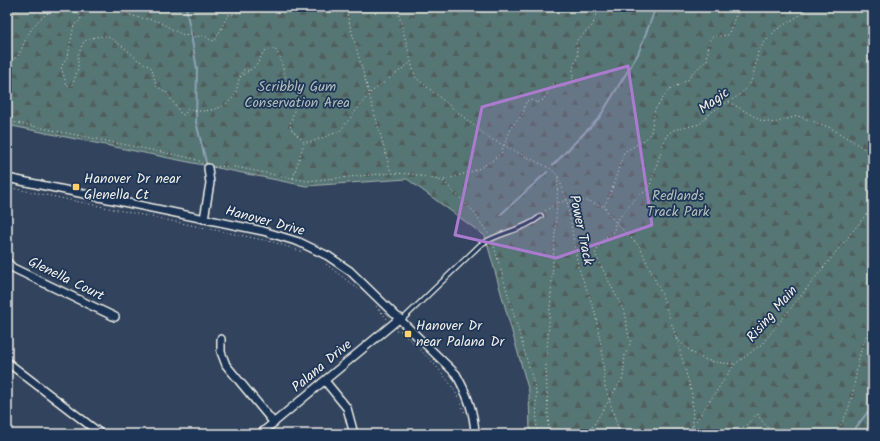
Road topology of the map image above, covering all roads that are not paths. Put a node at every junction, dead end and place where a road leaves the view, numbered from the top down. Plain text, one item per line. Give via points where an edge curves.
1 (208, 168) road end
2 (7, 178) edge
3 (542, 216) road end
4 (204, 219) junction
5 (7, 262) edge
6 (115, 317) dead end
7 (401, 319) junction
8 (221, 338) dead end
9 (7, 362) edge
10 (325, 381) junction
11 (274, 423) junction
12 (101, 434) edge
13 (260, 434) edge
14 (354, 434) edge
15 (475, 434) edge

1 - 4 street via 209,195
2 - 4 street, Hanover Drive
3 - 7 lane via 532,224 480,245
4 - 7 street, Hanover Drive via 263,231 299,242 328,256 350,271
5 - 6 street, Glenella Court via 13,268
7 - 10 street, Palana Drive
7 - 15 street, Hanover Drive via 456,374 472,407
8 - 11 street via 221,352 226,365
9 - 12 street
10 - 11 street, Palana Drive
10 - 14 street via 347,408
11 - 13 street, Palana Drive

